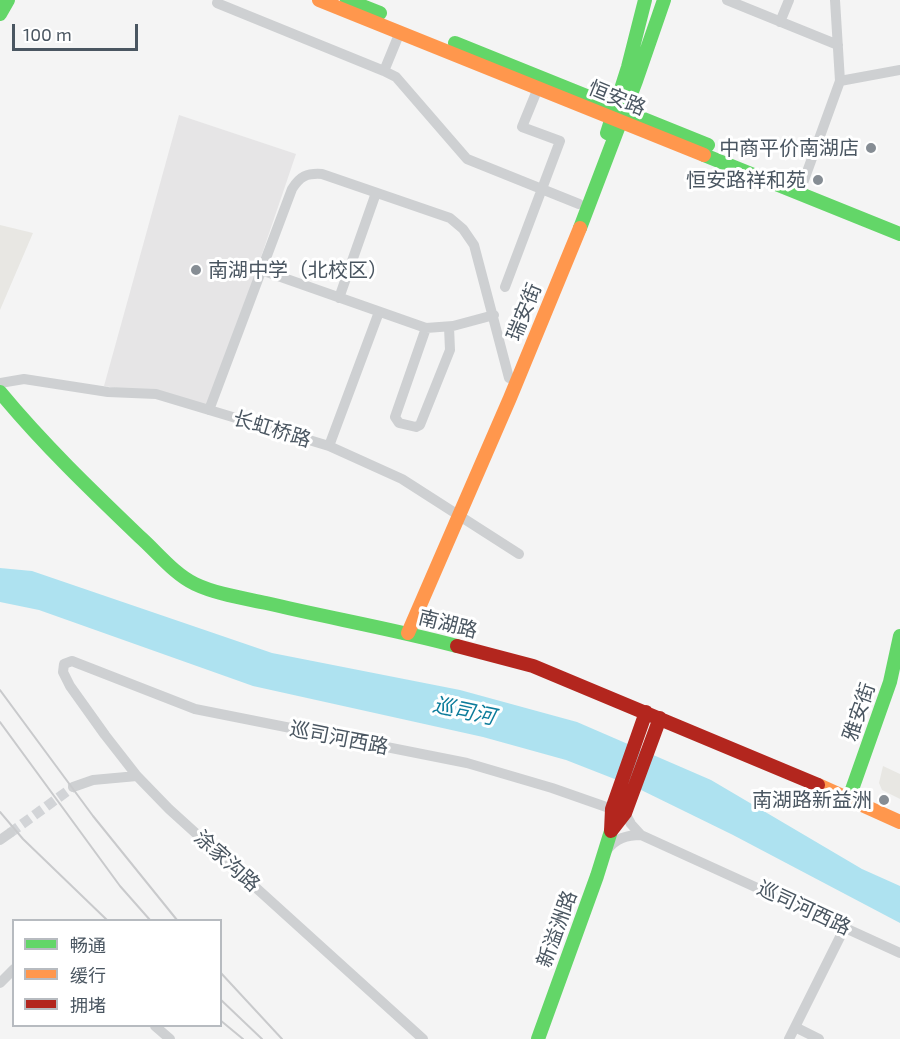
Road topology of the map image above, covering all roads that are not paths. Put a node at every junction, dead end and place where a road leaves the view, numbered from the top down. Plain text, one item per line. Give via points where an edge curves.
1 (8, 0) edge
2 (218, 0) edge
3 (319, 0) edge
4 (347, 0) edge
5 (645, 0) edge
6 (664, 0) edge
7 (727, 0) edge
8 (789, 0) edge
9 (835, 0) edge
10 (373, 10) edge
11 (0, 14) edge
12 (780, 22) junction
13 (400, 32) junction
14 (838, 45) junction
15 (900, 70) edge
16 (384, 71) junction
17 (840, 81) junction
18 (538, 88) junction
19 (619, 114) junction
20 (542, 189) junction
21 (801, 190) junction
22 (376, 193) junction
23 (579, 204) junction
24 (900, 223) edge
25 (900, 234) edge
26 (261, 270) junction
27 (505, 287) dead end
28 (339, 298) junction
29 (379, 312) junction
30 (494, 315) junction
31 (448, 327) junction
32 (426, 328) junction
33 (509, 378) junction
34 (0, 383) edge
35 (0, 392) edge
36 (0, 405) edge
37 (209, 410) junction
38 (24, 422) junction
39 (329, 446) junction
40 (457, 513) junction
41 (519, 554) dead end
42 (405, 633) junction
43 (900, 636) edge
44 (68, 661) joint
45 (898, 667) edge
46 (646, 712) junction
47 (660, 718) junction
48 (137, 776) junction
49 (73, 787) tunnel mouth
50 (854, 800) junction
51 (618, 811) junction
52 (900, 822) edge
53 (10, 833) tunnel mouth
54 (641, 835) junction
55 (0, 840) edge
56 (603, 856) junction
57 (845, 927) junction
58 (900, 953) edge
59 (12, 971) edge
60 (0, 983) edge
61 (156, 1027) edge
62 (795, 1027) junction
63 (170, 1039) edge
64 (423, 1039) edge
65 (537, 1039) edge
66 (789, 1039) edge
67 (819, 1039) edge

1 - 11 main road
2 - 16 street via 217,3
3 - 10 main road, 恒安路
4 - 10 main road, 恒安路
5 - 19 main road, 瑞安街
6 - 19 main road, 瑞安街
7 - 12 street
8 - 12 street
9 - 14 street
10 - 13 main road, 恒安路
10 - 19 main road, 恒安路
12 - 14 street
13 - 16 street
13 - 18 main road, 恒安路
14 - 17 street
15 - 17 street
16 - 20 street via 396,76 467,159
17 - 21 street
18 - 19 main road, 恒安路
18 - 20 street via 522,127 560,141
19 - 21 main road, 恒安路
19 - 23 main road, 瑞安街
19 - 40 main road, 瑞安街
20 - 23 street
20 - 27 street
21 - 24 main road, 恒安路
21 - 25 main road, 恒安路
22 - 26 street via 322,174 309,173 298,179
22 - 28 street
22 - 30 street via 450,218 463,229 474,245
23 - 33 main road, 瑞安街
26 - 28 street
26 - 37 street
28 - 29 street
29 - 32 street
29 - 39 street
30 - 31 street
30 - 33 street
31 - 32 street
31 - 32 street via 450,350 416,427 399,423 395,417
33 - 40 main road, 瑞安街
34 - 37 street, 长虹桥路 via 24,378 108,392 156,394
35 - 38 main road, 南湖路
36 - 38 main road, 南湖路
37 - 39 street, 长虹桥路
38 - 42 main road, 南湖路 via 176,571 194,584
39 - 40 street, 长虹桥路 via 402,479
40 - 41 street, 长虹桥路
40 - 42 main road, 瑞安街
42 - 46 main road, 南湖路 via 521,662
43 - 45 main road, 雅安街
44 - 48 street, 涂家沟路 via 63,672 70,686
44 - 51 street, 巡司河西路 via 195,709 467,763
45 - 50 main road, 雅安街 via 867,751
46 - 47 main road, 南湖路
46 - 51 main road
47 - 50 main road, 南湖路
47 - 51 main road
48 - 49 street via 93,780
48 - 64 street, 涂家沟路
50 - 52 main road, 南湖路
51 - 54 street
51 - 56 main road, 新溢洲路
53 - 55 street
54 - 56 street via 617,840
54 - 57 street, 巡司河西路
56 - 65 main road, 新溢洲路
57 - 58 street, 巡司河西路
57 - 62 street
59 - 60 street
61 - 63 street
62 - 66 street
62 - 67 street

